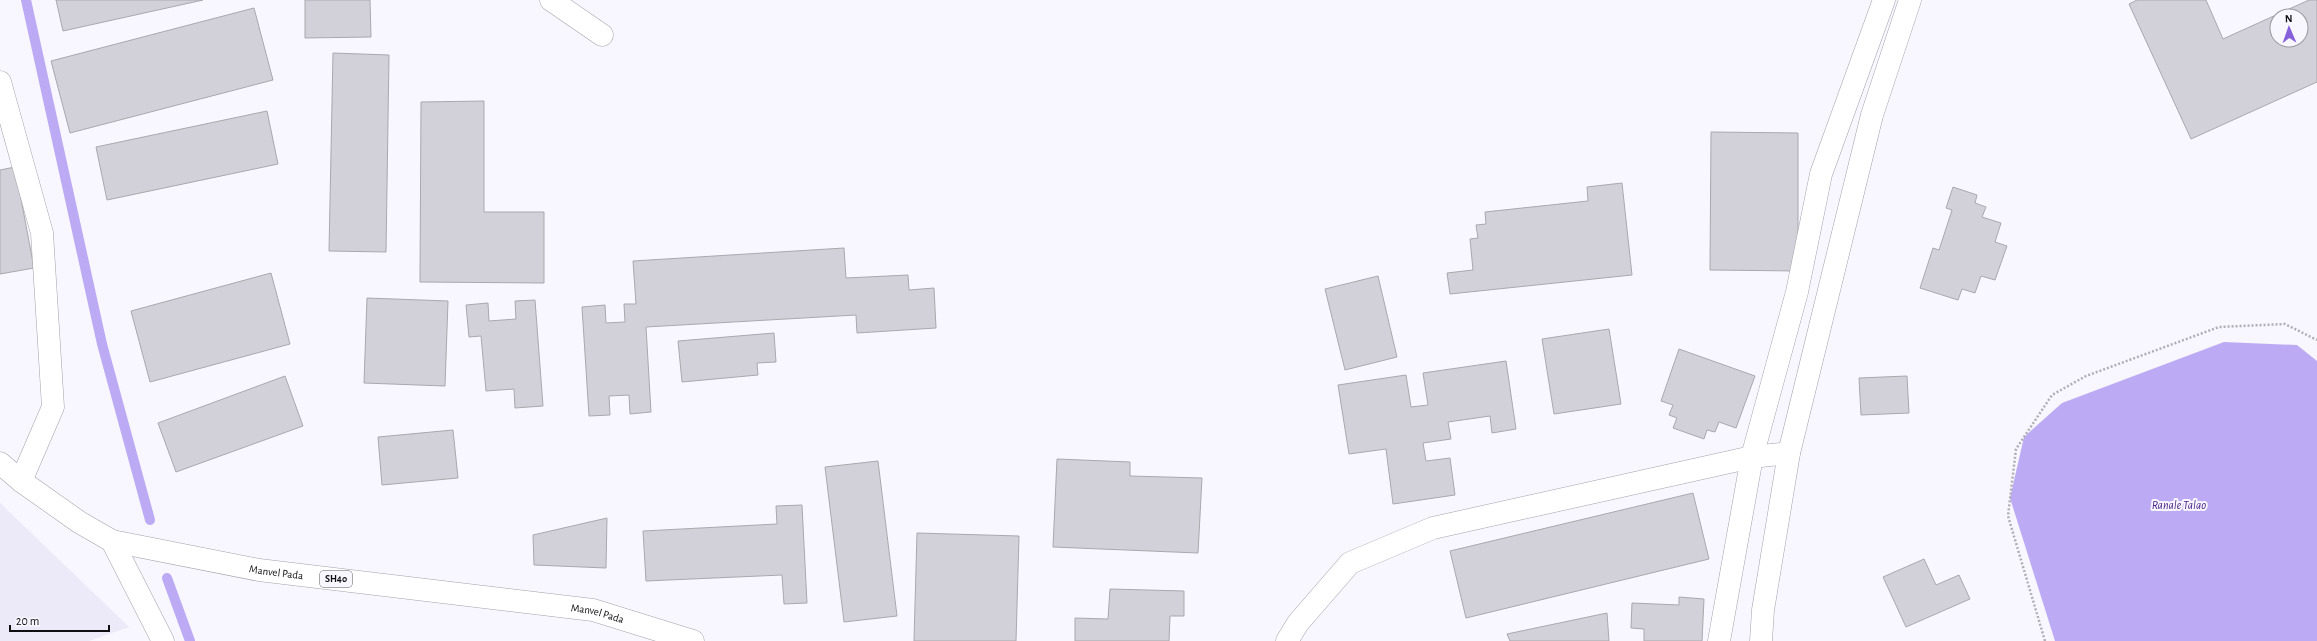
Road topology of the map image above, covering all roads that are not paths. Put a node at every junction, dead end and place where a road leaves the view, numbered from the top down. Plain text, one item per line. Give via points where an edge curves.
1 (551, 0) edge
2 (1884, 0) edge
3 (1910, 0) edge
4 (602, 35) dead end
5 (0, 82) edge
6 (1789, 453) junction
7 (1752, 457) junction
8 (0, 463) edge
9 (22, 481) junction
10 (112, 541) junction
11 (163, 641) edge
12 (693, 641) edge
13 (1287, 641) edge
14 (1719, 641) edge
15 (1761, 641) edge

1 - 4 main road
2 - 7 main road via 1821,174 1797,292
3 - 6 main road via 1872,115
5 - 9 main road via 42,233 53,407
6 - 7 main road
6 - 15 main road via 1763,610
7 - 13 main road via 1434,528 1350,563 1298,623
7 - 14 main road
8 - 9 main road, Manvel Pada / SH40
9 - 10 main road, Manvel Pada / SH40 via 79,522
10 - 11 main road
10 - 12 main road, Manvel Pada / SH40 via 259,570 593,610

